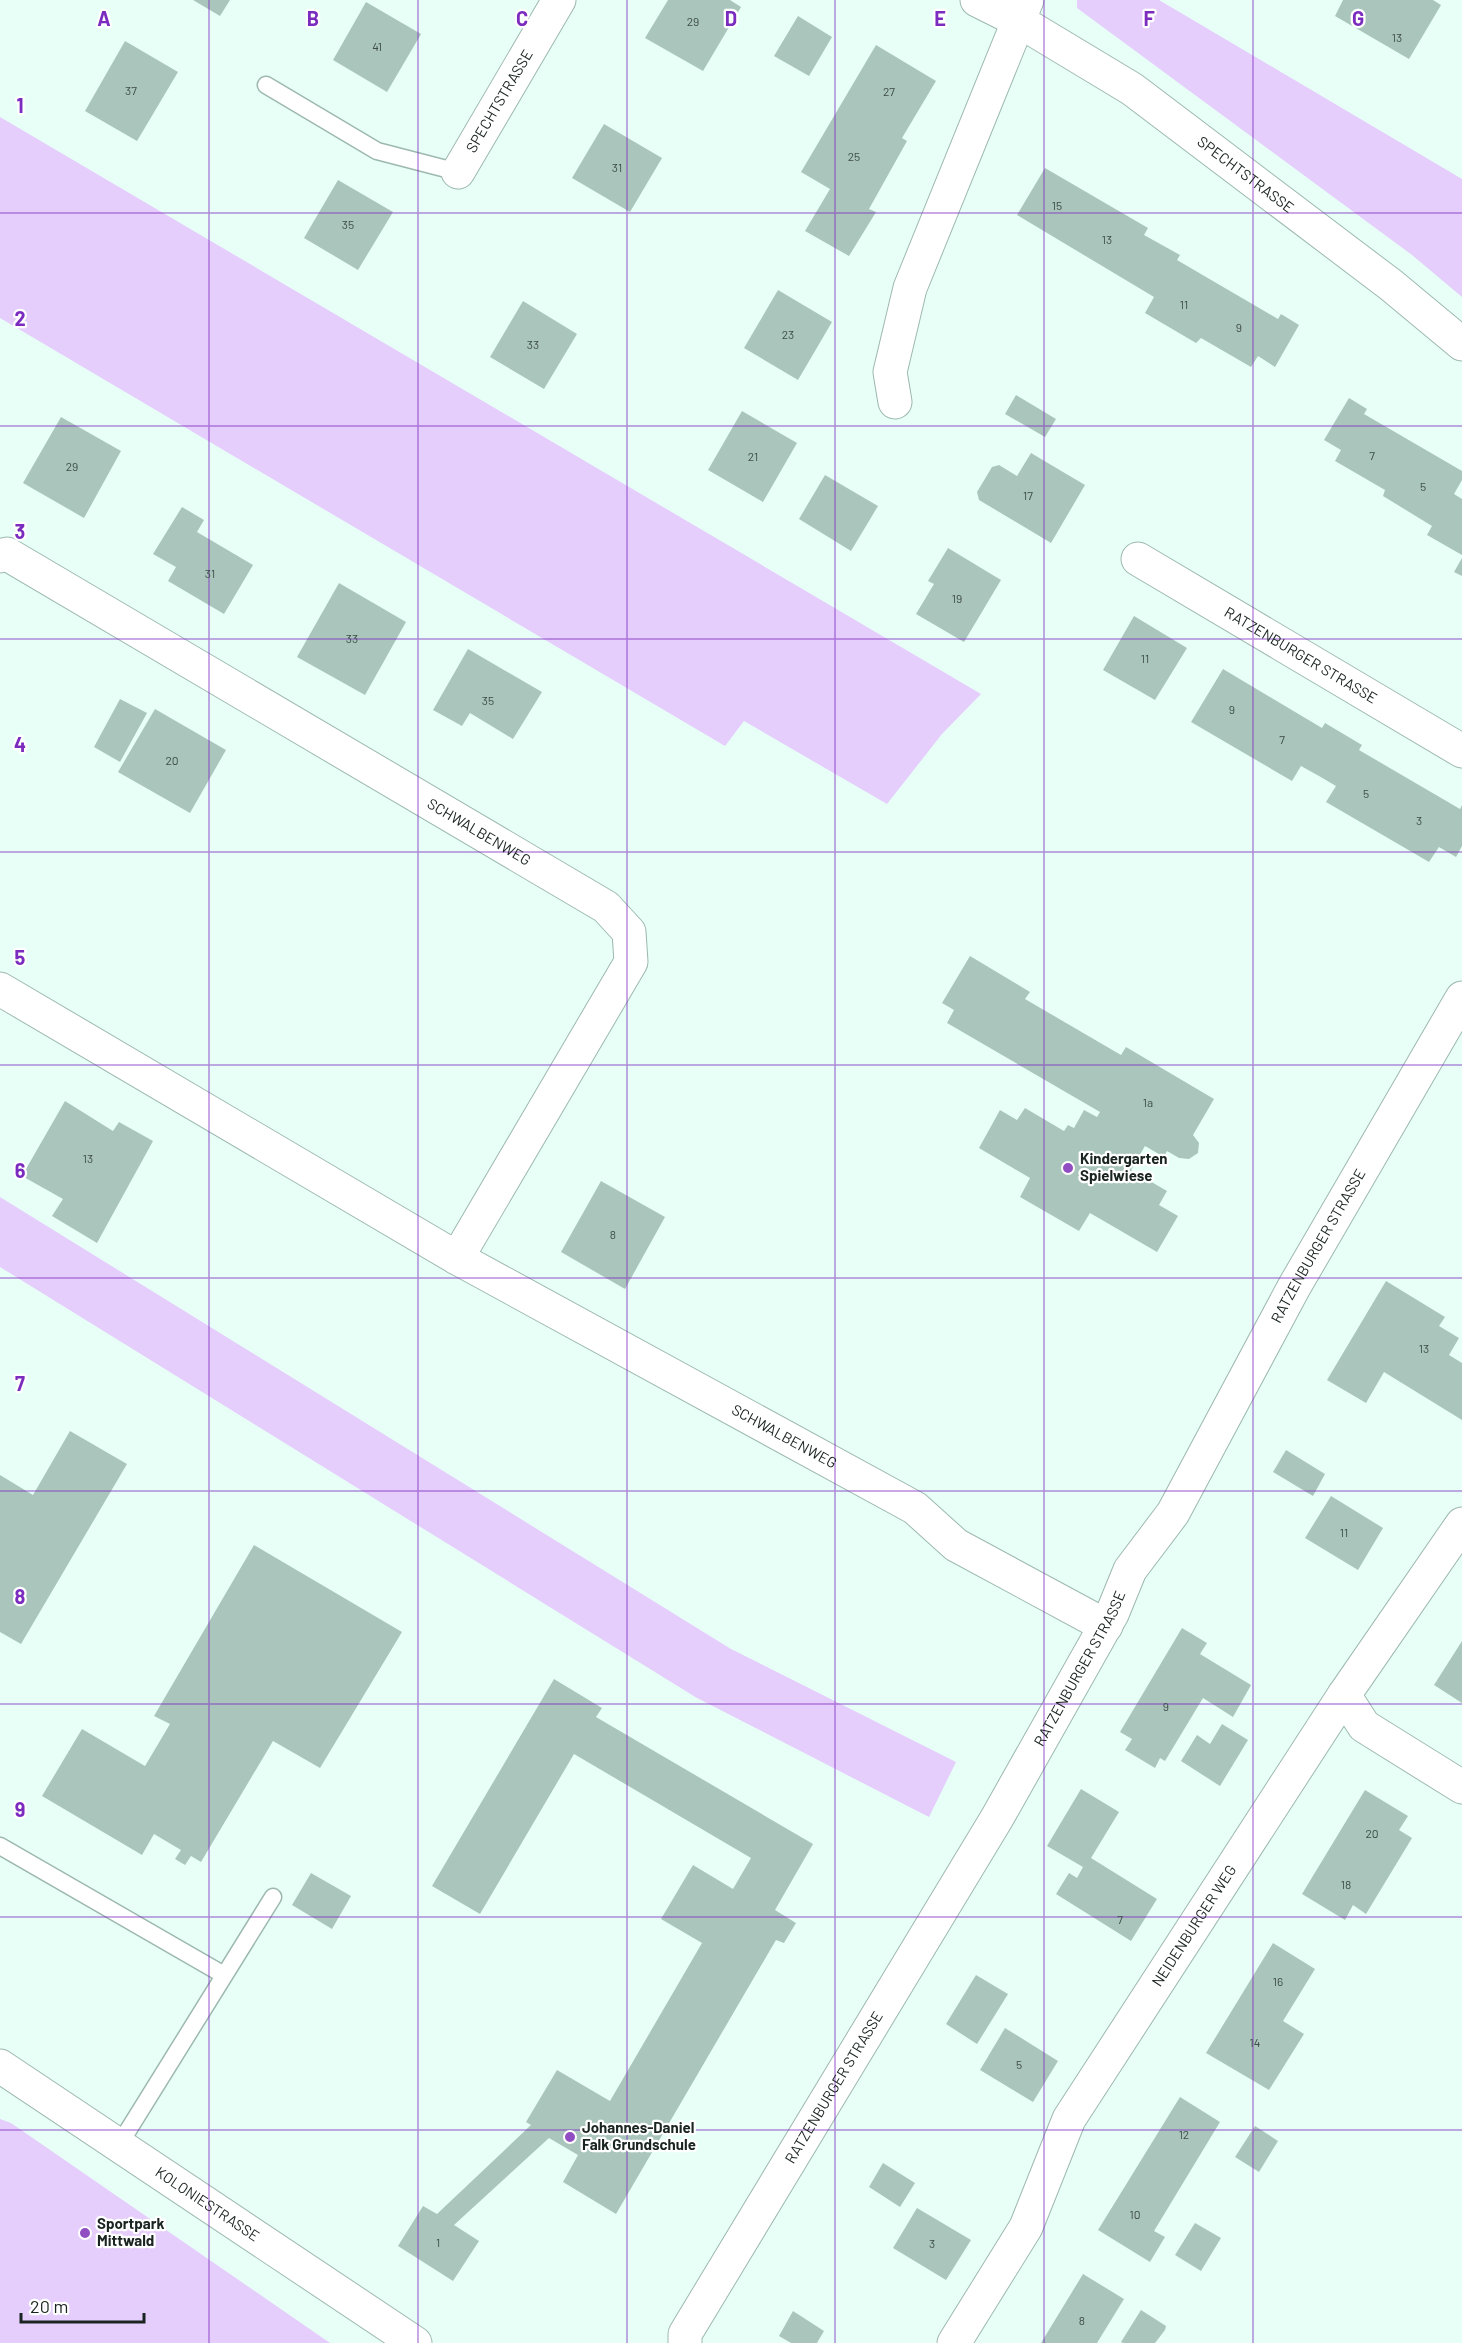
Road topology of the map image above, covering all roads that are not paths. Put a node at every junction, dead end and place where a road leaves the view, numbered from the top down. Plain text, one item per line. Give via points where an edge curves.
1 (559, 0) edge
2 (977, 0) edge
3 (1023, 10) edge
4 (266, 85) dead end
5 (458, 172) joint
6 (1462, 344) edge
7 (896, 402) dead end
8 (0, 556) edge
9 (1138, 560) dead end
10 (1462, 751) edge
11 (0, 989) edge
12 (1462, 998) edge
13 (457, 1258) junction
14 (1462, 1524) edge
15 (1106, 1626) junction
16 (1344, 1695) junction
17 (1462, 1787) edge
18 (0, 1846) edge
19 (273, 1897) dead end
20 (224, 1975) junction
21 (0, 2066) edge
22 (119, 2145) junction
23 (679, 2340) edge
24 (415, 2343) edge
25 (954, 2343) edge

1 - 5 street, SPECHTSTRASSE
2 - 3 street, SPECHTSTRASSE
3 - 6 street, SPECHTSTRASSE via 1391,285
3 - 7 street via 910,288 890,372
4 - 5 lane via 377,151
8 - 13 street, SCHWALBENWEG via 7,554 606,907 629,932 631,962
9 - 10 street, RATZENBURGER STRASSE
11 - 13 street, SCHWALBENWEG
12 - 15 street, RATZENBURGER STRASSE via 1294,1287 1173,1513 1130,1570
13 - 15 street, SCHWALBENWEG via 915,1508 956,1545
14 - 16 street, NEIDENBURGER WEG
15 - 23 street, RATZENBURGER STRASSE via 997,1818
16 - 17 street via 1364,1726
16 - 25 street, NEIDENBURGER WEG via 1069,2119 1026,2227
18 - 20 lane
19 - 20 lane
20 - 22 lane
21 - 22 street, KOLONIESTRASSE
22 - 24 street, KOLONIESTRASSE

